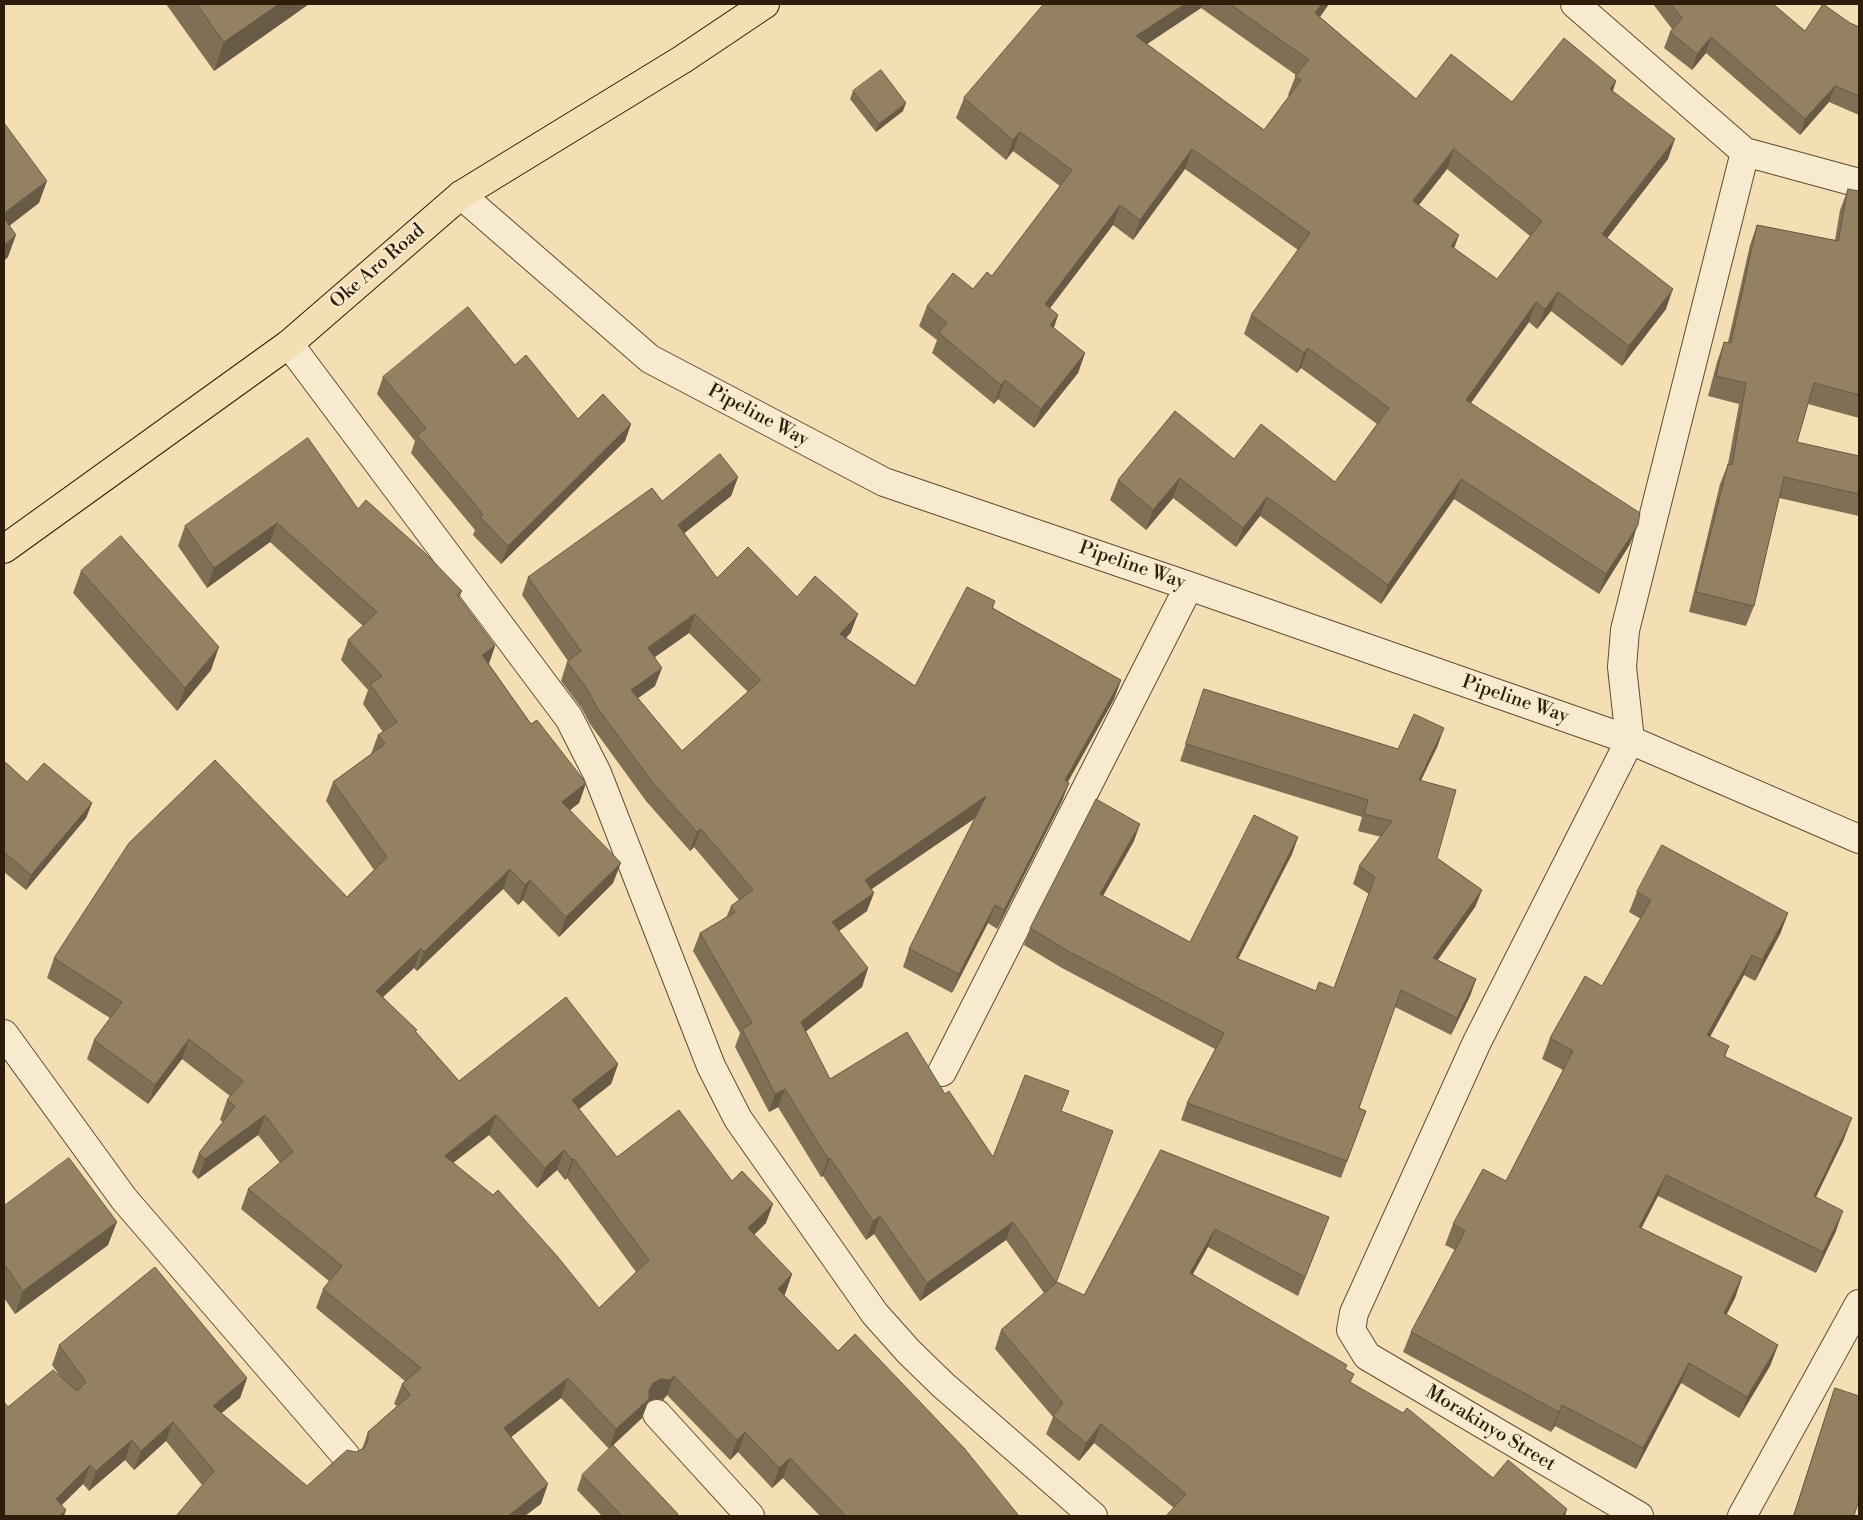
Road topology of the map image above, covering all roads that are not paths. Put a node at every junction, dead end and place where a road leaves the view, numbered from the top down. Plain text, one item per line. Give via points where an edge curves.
1 (765, 4) edge
2 (1575, 4) edge
3 (1745, 152) junction
4 (1859, 183) edge
5 (461, 195) junction
6 (289, 344) junction
7 (4, 549) edge
8 (1189, 586) junction
9 (1630, 740) junction
10 (1859, 839) edge
11 (4, 1034) edge
12 (942, 1072) dead end
13 (1859, 1304) edge
14 (657, 1414) dead end
15 (346, 1456) edge
16 (744, 1514) edge
17 (1093, 1516) edge
18 (1640, 1516) edge
19 (1742, 1516) edge

1 - 5 main road, Oke Aro Road via 683,59
2 - 3 street
3 - 4 street
3 - 9 street via 1625,630 1622,667
5 - 6 main road, Oke Aro Road
5 - 8 street, Pipeline Way via 650,359 884,482
6 - 7 main road, Oke Aro Road
6 - 17 street via 569,718 597,773 711,1066 738,1119 875,1314 908,1352
8 - 9 street, Pipeline Way
8 - 12 street
9 - 10 street, Pipeline Way
9 - 18 street, Morakinyo Street via 1476,1042 1354,1313 1351,1330 1367,1356
11 - 15 street via 124,1198
13 - 19 street
14 - 16 street

